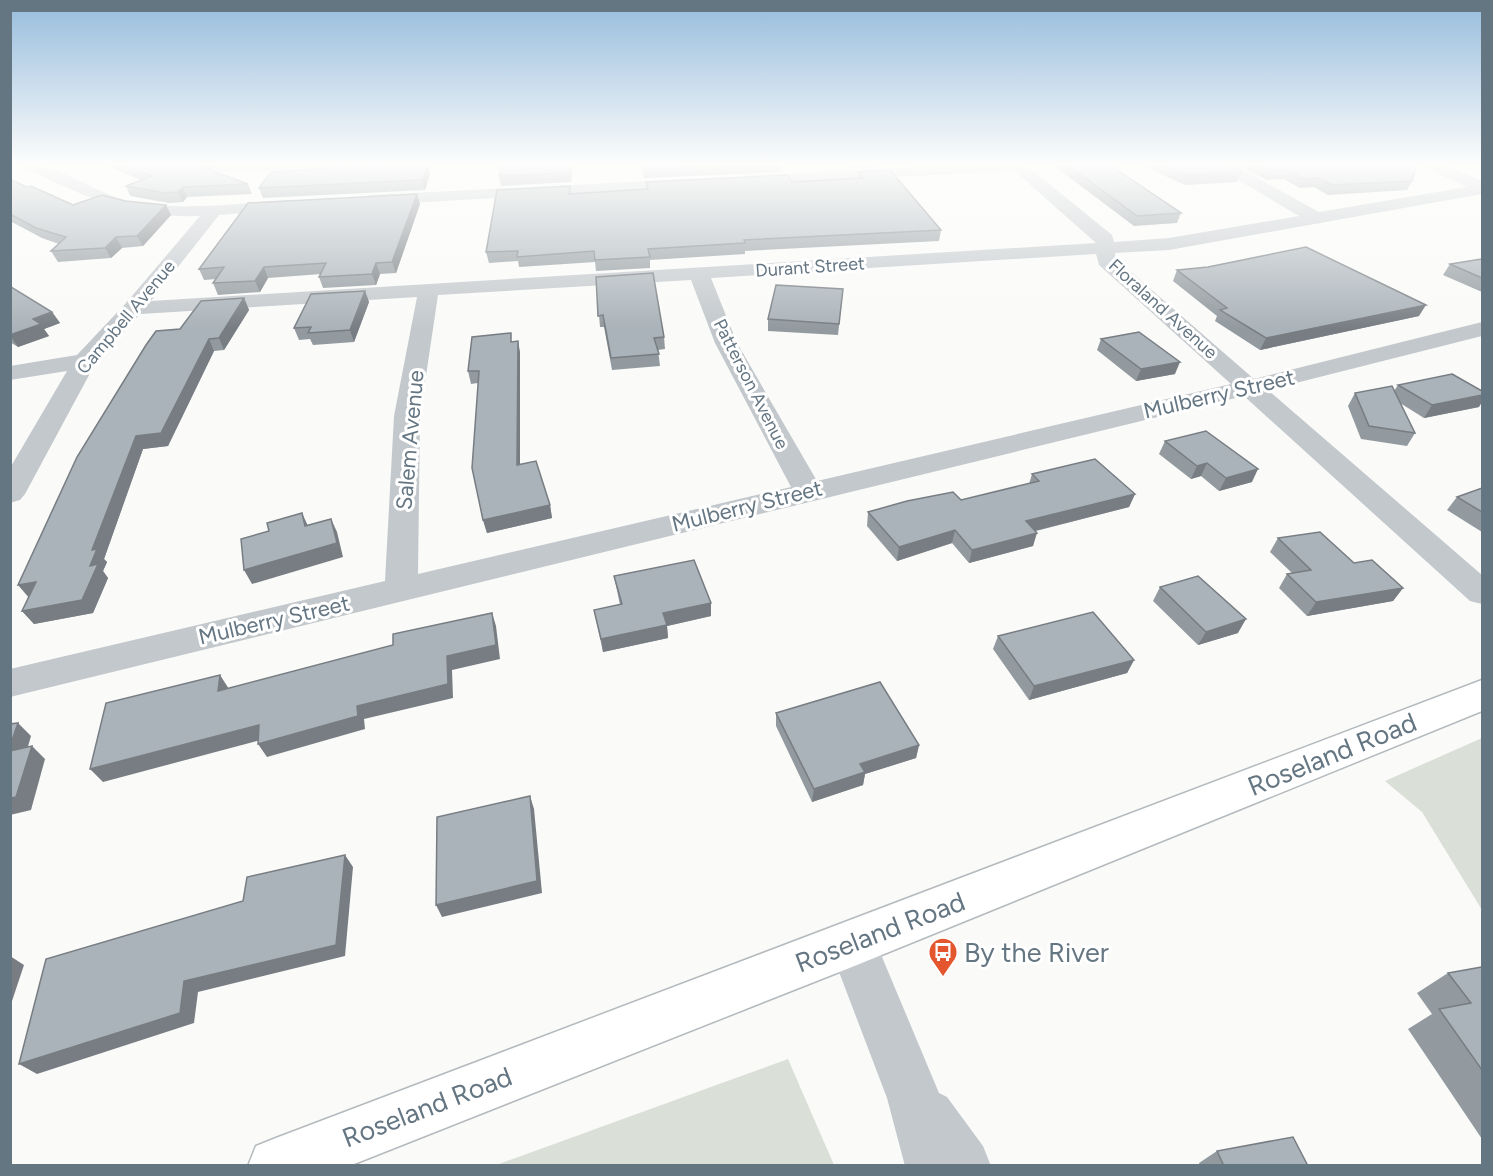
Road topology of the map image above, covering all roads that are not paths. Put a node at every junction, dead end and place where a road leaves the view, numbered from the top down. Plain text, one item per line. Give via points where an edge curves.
1 (206, 220) edge
2 (1083, 220) edge
3 (1305, 220) edge
4 (1105, 248) junction
5 (699, 274) junction
6 (428, 291) junction
7 (134, 308) junction
8 (1482, 329) edge
9 (86, 361) junction
10 (10, 373) edge
11 (1251, 387) junction
12 (808, 491) junction
13 (10, 495) edge
14 (401, 590) junction
15 (1482, 593) edge
16 (10, 682) edge
17 (1482, 695) edge
18 (852, 943) junction
19 (915, 1098) junction
20 (276, 1166) edge
21 (934, 1166) edge
22 (963, 1166) edge

1 - 7 street, Campbell Avenue
2 - 4 street, Floraland Avenue via 1105,238
3 - 4 street, Durant Street via 1169,244
4 - 5 street, Durant Street
4 - 11 street, Floraland Avenue via 1106,261
5 - 6 street, Durant Street
5 - 12 street, Patterson Avenue via 726,343
6 - 7 street, Durant Street
6 - 14 street, Salem Avenue via 407,416
7 - 9 street, Campbell Avenue
8 - 11 street, Mulberry Street
9 - 10 street
9 - 13 street, Campbell Avenue
11 - 12 street, Mulberry Street
11 - 15 street, Floraland Avenue
12 - 14 street, Mulberry Street
14 - 16 street, Mulberry Street
17 - 18 main road, Roseland Road
18 - 19 street
18 - 20 main road, Roseland Road
19 - 21 street
19 - 22 street

